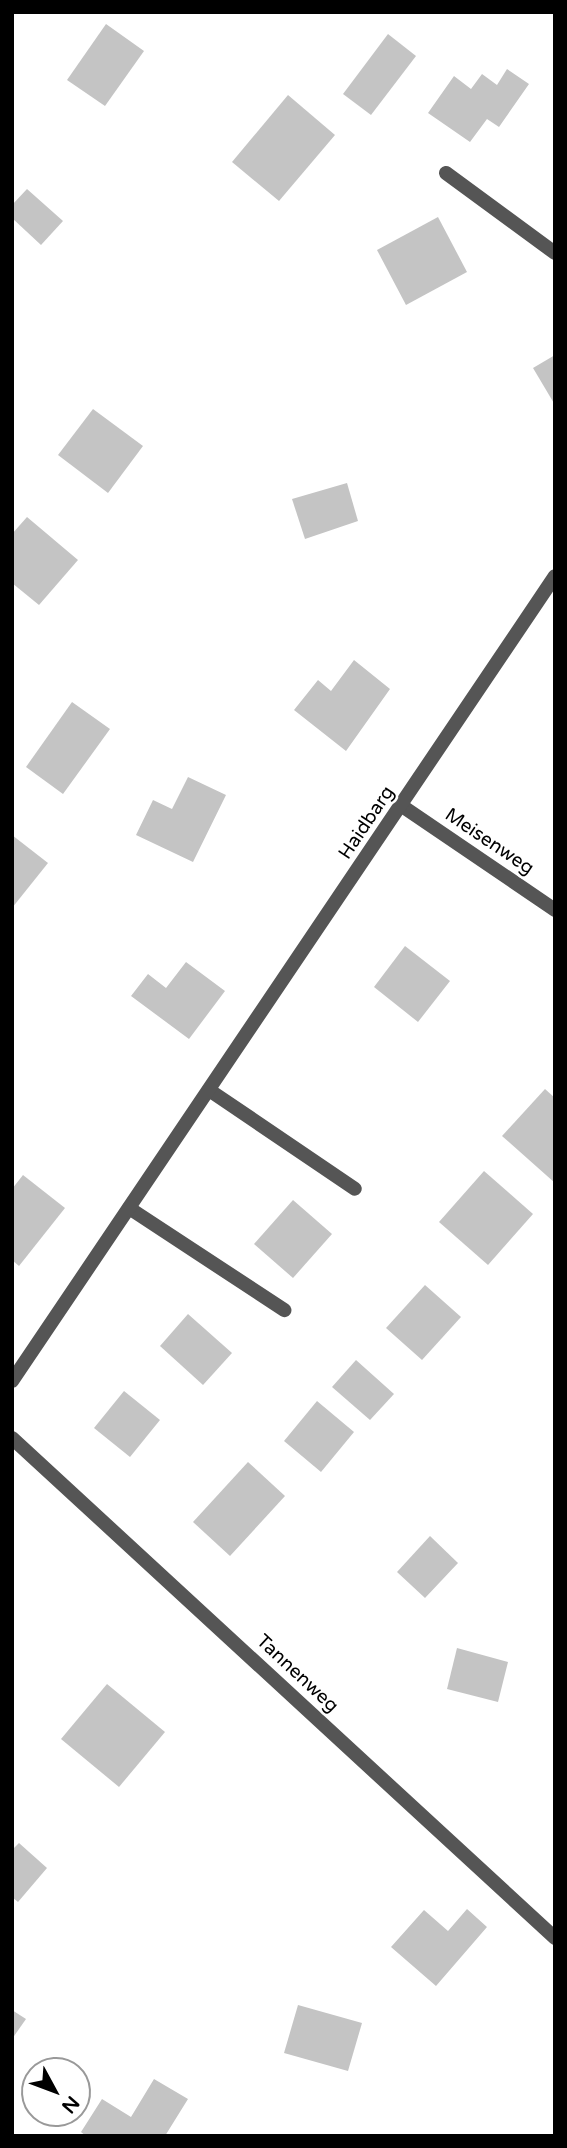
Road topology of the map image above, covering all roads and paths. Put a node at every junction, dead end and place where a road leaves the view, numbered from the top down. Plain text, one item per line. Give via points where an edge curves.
1 (446, 173) dead end
2 (555, 253) edge
3 (555, 576) edge
4 (402, 806) junction
5 (555, 910) edge
6 (209, 1090) junction
7 (355, 1189) dead end
8 (130, 1208) junction
9 (284, 1310) dead end
10 (12, 1381) edge
11 (12, 1438) edge
12 (555, 1938) edge

1 - 2 street
3 - 4 street, Haidbarg
4 - 5 street, Meisenweg
4 - 6 street, Haidbarg
6 - 7 street
6 - 8 street, Haidbarg
8 - 9 street
8 - 10 street, Haidbarg
11 - 12 street, Tannenweg

